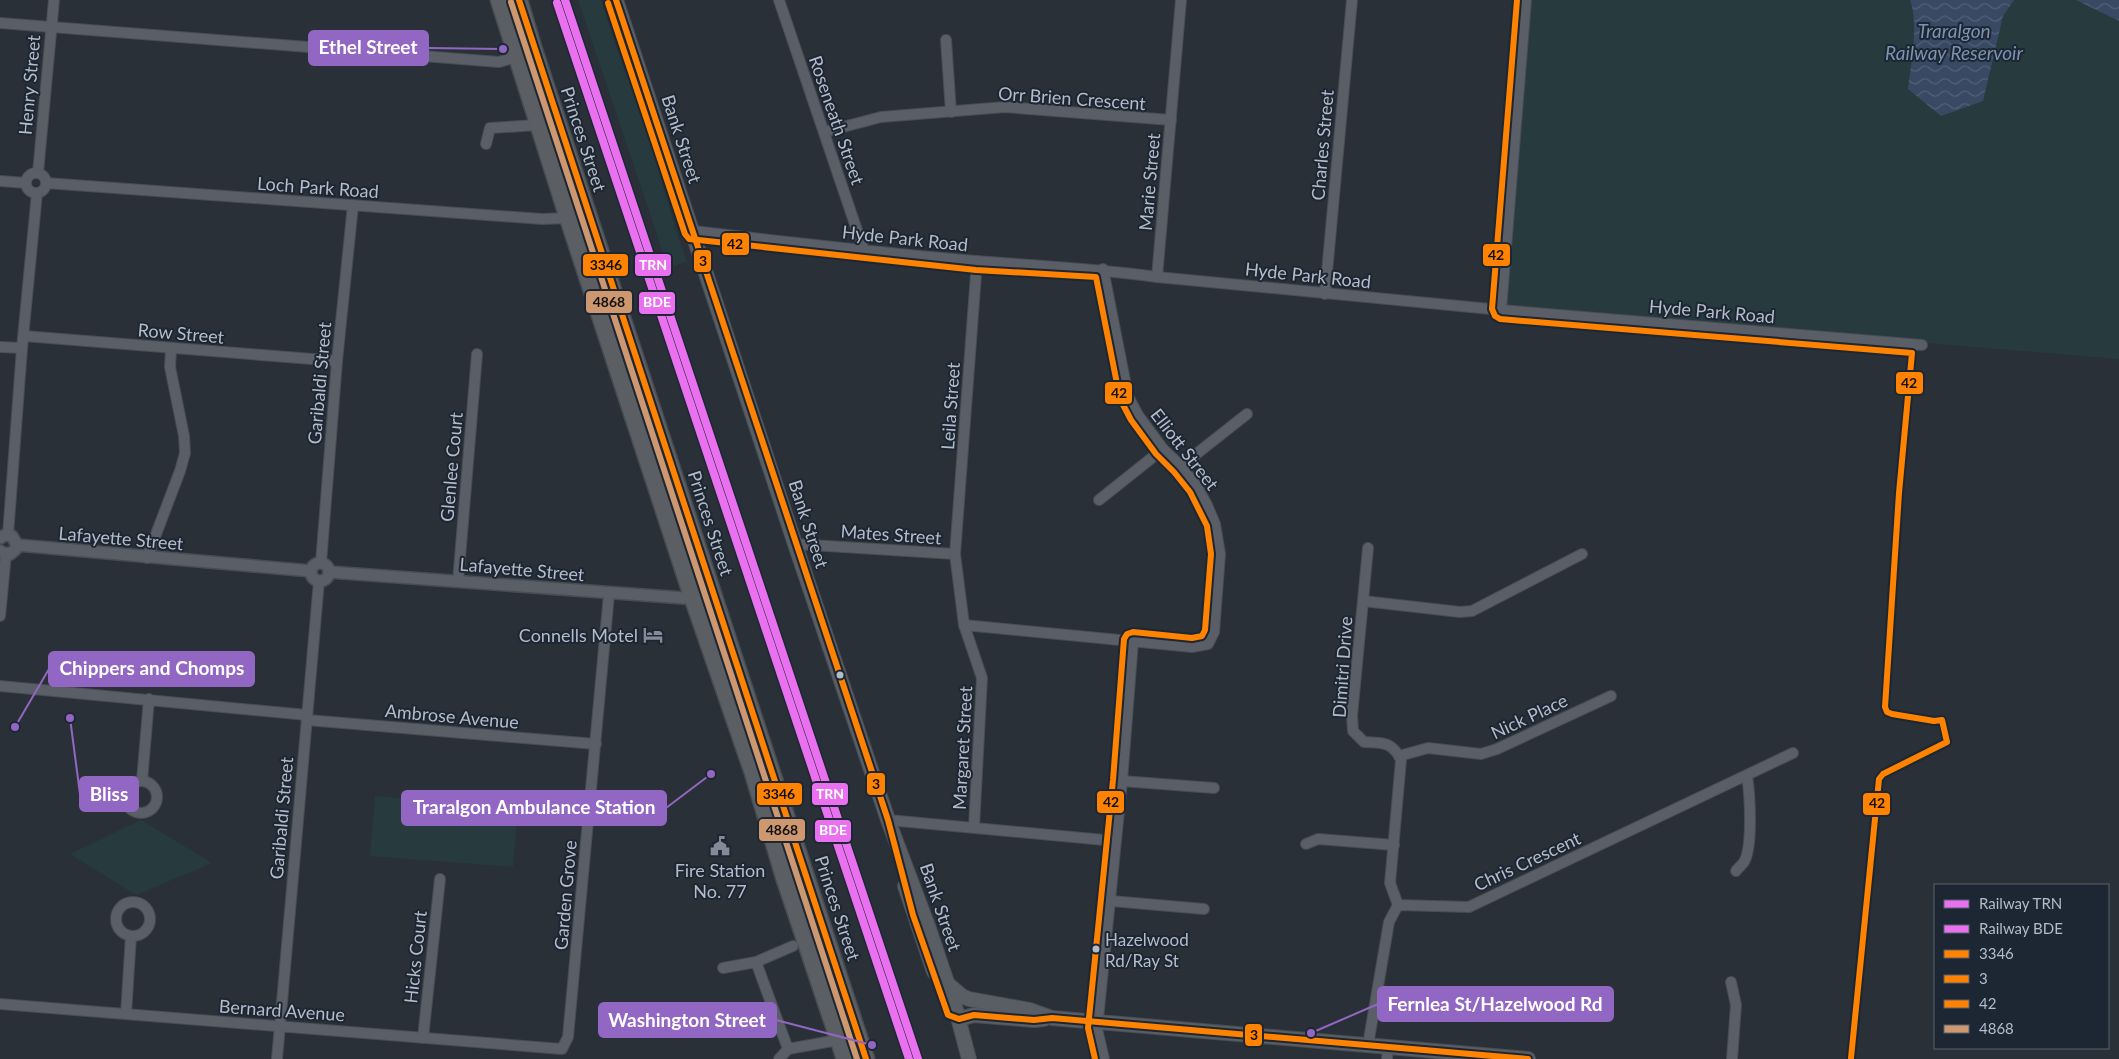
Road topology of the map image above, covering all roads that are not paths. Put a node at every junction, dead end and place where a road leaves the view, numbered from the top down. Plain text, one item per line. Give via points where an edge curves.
1 (54, 0) edge
2 (500, 0) edge
3 (519, 0) edge
4 (616, 0) edge
5 (779, 0) edge
6 (1181, 0) edge
7 (1352, 0) edge
8 (1526, 0) edge
9 (0, 23) edge
10 (51, 28) junction
11 (946, 40) dead end
12 (516, 57) junction
13 (951, 112) junction
14 (1171, 120) junction
15 (538, 125) junction
16 (824, 132) junction
17 (486, 144) dead end
18 (38, 173) junction
19 (0, 181) edge
20 (26, 183) junction
21 (46, 184) junction
22 (37, 193) junction
23 (353, 205) junction
24 (588, 212) junction
25 (568, 218) junction
26 (693, 231) junction
27 (864, 251) junction
28 (977, 261) junction
29 (1103, 269) junction
30 (1157, 277) junction
31 (1325, 294) junction
32 (1500, 310) junction
33 (24, 336) junction
34 (1922, 345) dead end
35 (0, 347) edge
36 (22, 348) junction
37 (171, 349) junction
38 (477, 354) dead end
39 (337, 361) junction
40 (1247, 414) dead end
41 (1163, 449) junction
42 (1181, 466) junction
43 (1099, 500) dead end
44 (4, 537) edge
45 (795, 544) junction
46 (17, 545) junction
47 (1368, 548) dead end
48 (3, 552) edge
49 (955, 554) junction
50 (1582, 554) dead end
51 (147, 558) junction
52 (325, 568) junction
53 (311, 571) junction
54 (318, 581) junction
55 (458, 582) junction
56 (712, 589) junction
57 (609, 594) junction
58 (692, 596) junction
59 (1363, 602) junction
60 (0, 616) edge
61 (964, 625) junction
62 (1134, 641) junction
63 (0, 686) edge
64 (1611, 696) dead end
65 (149, 700) junction
66 (307, 717) junction
67 (596, 744) junction
68 (1793, 753) dead end
69 (1399, 756) junction
70 (1747, 776) junction
71 (142, 781) dead end
72 (1122, 781) junction
73 (1214, 788) dead end
74 (888, 820) junction
75 (974, 827) junction
76 (1115, 841) junction
77 (1306, 844) dead end
78 (1394, 845) junction
79 (1736, 871) dead end
80 (440, 879) dead end
81 (1111, 901) junction
82 (1398, 906) junction
83 (1204, 909) dead end
84 (131, 936) dead end
85 (793, 946) dead end
86 (756, 962) junction
87 (723, 968) dead end
88 (947, 982) junction
89 (1731, 982) dead end
90 (969, 999) junction
91 (0, 1004) edge
92 (126, 1014) junction
93 (954, 1014) junction
94 (1052, 1018) junction
95 (1099, 1023) junction
96 (280, 1027) junction
97 (423, 1038) junction
98 (838, 1040) junction
99 (1368, 1045) junction
100 (562, 1049) joint
101 (788, 1049) junction
102 (1387, 1053) edge
103 (277, 1059) edge
104 (779, 1059) edge
105 (845, 1059) edge
106 (866, 1059) edge
107 (963, 1059) edge
108 (969, 1059) edge
109 (1104, 1059) edge
110 (1528, 1059) edge
111 (1732, 1059) edge

1 - 10 street, Henry Street
2 - 12 highway
3 - 24 highway, Princes Street
4 - 26 main road, Bank Street
5 - 16 street, Roseneath Street
6 - 14 street, Marie Street
7 - 31 street, Charles Street
8 - 32 street
9 - 10 street
10 - 12 street via 499,62
10 - 18 street, Henry Street
11 - 13 street
12 - 15 highway
13 - 14 street, Orr Brien Crescent via 1005,108
13 - 16 street, Orr Brien Crescent via 881,117
14 - 30 street, Marie Street
15 - 17 street via 490,128
15 - 25 highway
16 - 27 street, Roseneath Street
18 - 20 street via 31,174
18 - 21 street
19 - 20 street
20 - 22 street via 30,192
21 - 22 street via 44,190
21 - 23 street, Loch Park Road
22 - 33 street
23 - 25 street, Loch Park Road via 542,219
23 - 39 street, Garibaldi Street
24 - 25 street, Loch Park Road
24 - 56 highway, Princes Street
25 - 58 highway
26 - 27 street, Hyde Park Road
26 - 45 main road, Bank Street
27 - 28 street, Hyde Park Road
28 - 29 street, Hyde Park Road
28 - 49 street, Leila Street
29 - 30 street, Hyde Park Road
29 - 41 street, Elliott Street via 1128,396
30 - 31 street, Hyde Park Road
31 - 32 street, Hyde Park Road
32 - 34 street, Hyde Park Road
33 - 36 street
33 - 37 street, Row Street
35 - 36 street
36 - 44 street
37 - 39 street, Row Street
37 - 51 street via 170,367 185,453
38 - 55 street, Glenlee Court
39 - 52 street, Garibaldi Street
40 - 42 street
41 - 42 street, Elliott Street
41 - 43 street
42 - 62 street, Elliott Street via 1208,505 1215,524 1220,554 1214,632 1208,644 1192,647
44 - 46 street via 15,538
45 - 49 street, Mates Street
45 - 74 main road, Bank Street
46 - 48 street via 14,552
46 - 51 street, Lafayette Street
47 - 59 street, Dimitri Drive
48 - 60 street
49 - 61 street, Margaret Street
50 - 59 street via 1472,611
51 - 53 street, Lafayette Street
52 - 53 street via 315,564
52 - 54 street via 325,579
52 - 55 street, Lafayette Street
53 - 54 street
54 - 66 street, Garibaldi Street
55 - 57 street, Lafayette Street
56 - 58 street, Lafayette Street
56 - 106 highway, Princes Street
57 - 58 street, Lafayette Street
57 - 67 street, Garden Grove
58 - 98 highway
59 - 69 street, Dimitri Drive via 1353,731 1364,742 1385,743
61 - 62 street, Elliott Street
61 - 75 street, Margaret Street via 982,678
62 - 72 street
63 - 65 street, Ambrose Avenue
64 - 69 street, Nick Place via 1481,754 1428,748
65 - 66 street, Ambrose Avenue
65 - 71 street
66 - 67 street, Ambrose Avenue
66 - 96 street, Garibaldi Street
67 - 100 street, Garden Grove via 569,1033
68 - 70 street, Chris Crescent
69 - 78 street
70 - 79 street via 1751,801 1749,837 1745,861
70 - 82 street, Chris Crescent via 1469,907
72 - 73 street
72 - 76 street
74 - 75 street
74 - 88 main road, Bank Street
74 - 93 main road via 913,915
75 - 76 street
76 - 81 street
77 - 78 street via 1318,839
78 - 82 street via 1390,883
80 - 97 street, Hicks Court
81 - 83 street
81 - 95 street
82 - 99 street via 1389,922
84 - 92 street
85 - 86 street
86 - 87 street
86 - 101 street
88 - 90 main road
88 - 93 main road, Bank Street
89 - 111 street via 1736,1005
90 - 93 main road
90 - 94 main road via 1030,1010
91 - 92 street, Bernard Avenue
92 - 96 street, Bernard Avenue
93 - 94 main road via 1034,1020
93 - 107 main road
93 - 108 main road, Bank Street
94 - 95 main road
95 - 99 main road
95 - 109 street via 1098,1036
96 - 97 street, Bernard Avenue
96 - 103 street, Garibaldi Street
97 - 100 street, Bernard Avenue
98 - 101 street
98 - 105 highway
99 - 102 main road
101 - 104 street
102 - 110 main road

